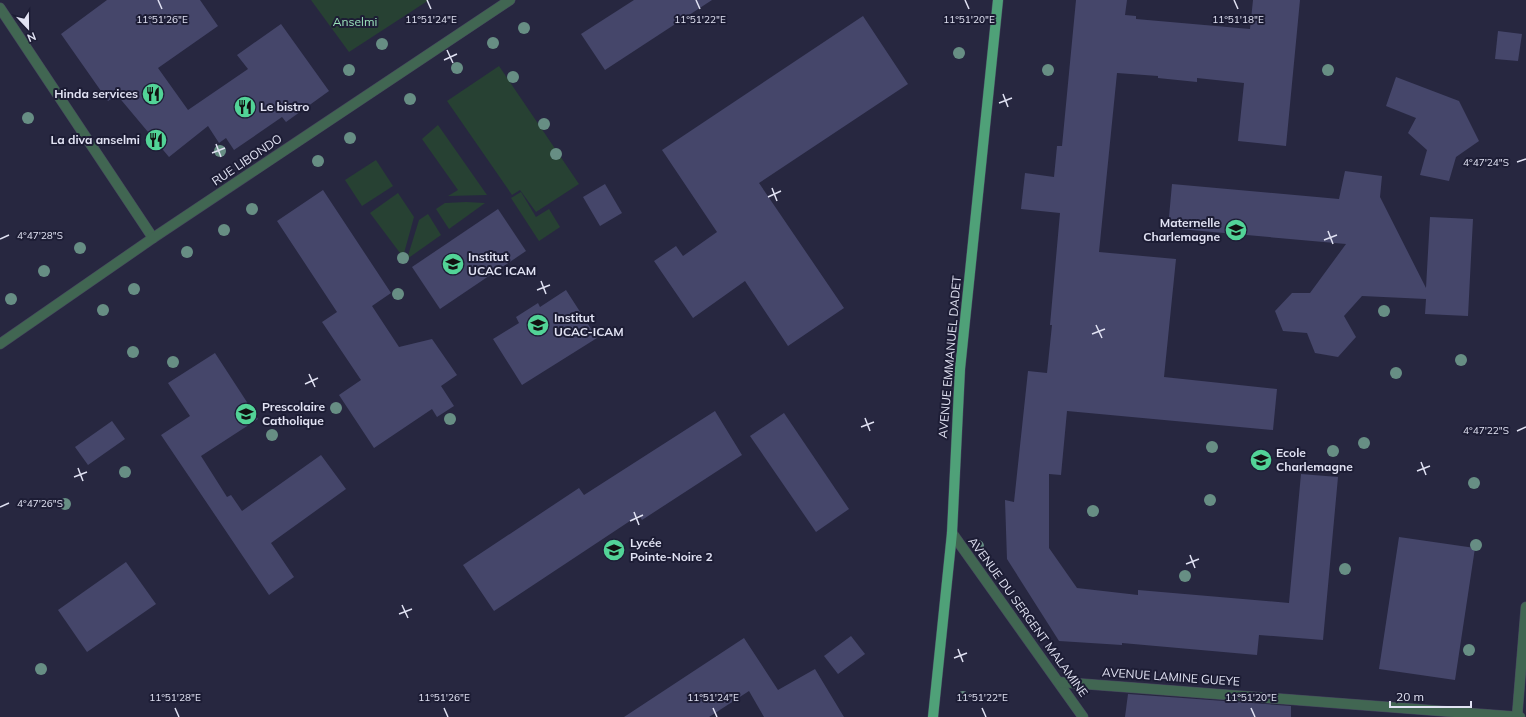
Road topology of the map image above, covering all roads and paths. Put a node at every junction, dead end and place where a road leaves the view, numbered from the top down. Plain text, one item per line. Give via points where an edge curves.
1 (510, 0) edge
2 (998, 0) edge
3 (0, 8) edge
4 (153, 238) junction
5 (0, 344) edge
6 (952, 533) junction
7 (1526, 607) edge
8 (1059, 682) junction
9 (933, 717) edge
10 (1083, 717) edge
11 (1517, 717) edge
12 (1520, 717) edge

1 - 4 street, RUE LIBONDO
2 - 6 main road, AVENUE EMMANUEL DADET via 960,369
3 - 4 street
4 - 5 street, RUE LIBONDO
6 - 8 street, AVENUE DU SERGENT MALAMINE
6 - 9 main road, AVENUE EMMANUEL DADET
7 - 11 street
8 - 10 street, AVENUE DU SERGENT MALAMINE
8 - 11 street, AVENUE LAMINE GUEYE
11 - 12 street, AVENUE LAMINE GUEYE

